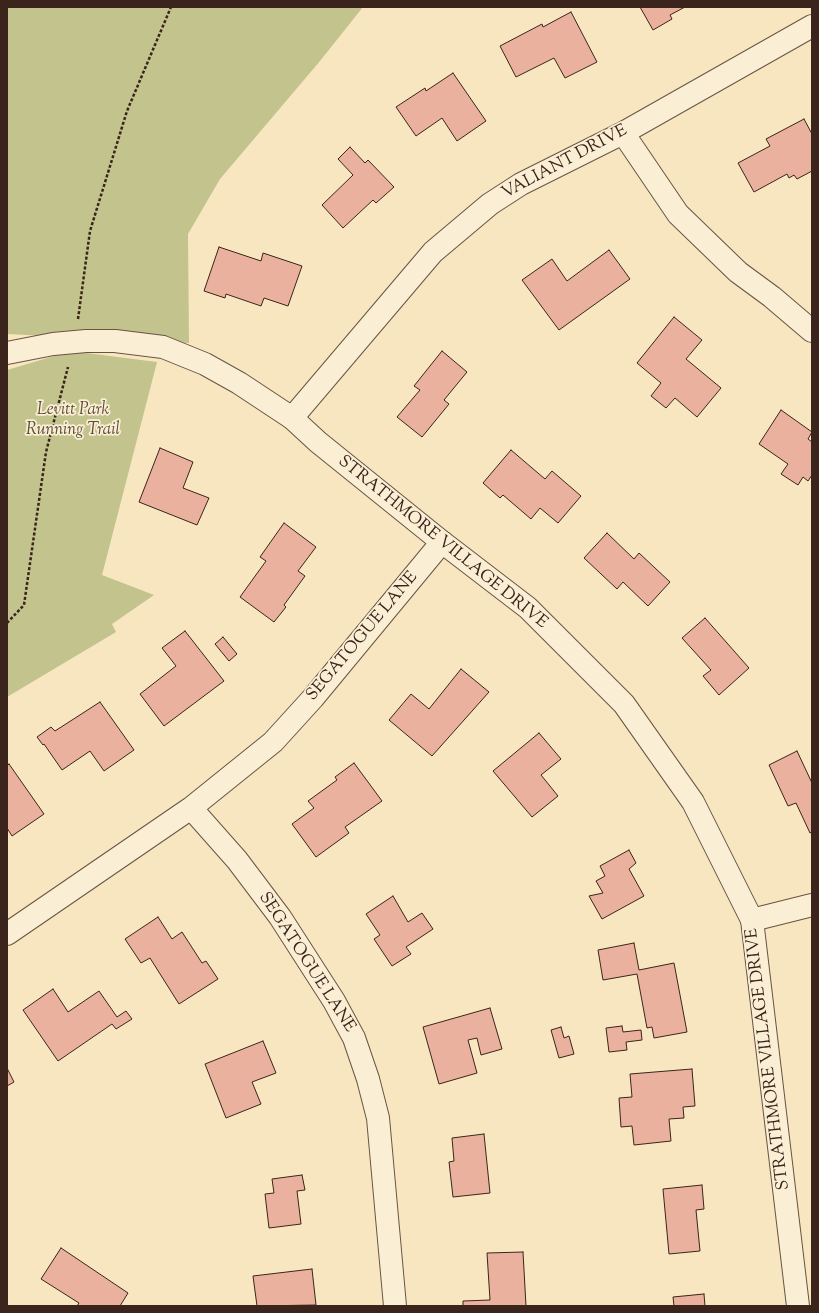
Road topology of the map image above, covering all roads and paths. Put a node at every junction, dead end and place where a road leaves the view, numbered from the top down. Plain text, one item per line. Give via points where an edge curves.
1 (171, 7) edge
2 (812, 26) edge
3 (623, 133) junction
4 (812, 331) edge
5 (74, 342) junction
6 (7, 353) edge
7 (292, 418) junction
8 (442, 542) junction
9 (7, 623) edge
10 (191, 808) junction
11 (812, 905) edge
12 (752, 920) junction
13 (7, 934) edge
14 (395, 1306) edge
15 (798, 1306) edge

1 - 5 path via 127,111 90,231
2 - 3 street, VALIANT DRIVE
3 - 4 street via 678,214 738,272
3 - 7 street, VALIANT DRIVE via 521,184 490,204 433,252
5 - 6 street, STRATHMORE VILLAGE DRIVE
5 - 7 street, STRATHMORE VILLAGE DRIVE via 115,341 163,347 206,364
5 - 9 path via 46,452 24,606
7 - 8 street, STRATHMORE VILLAGE DRIVE
8 - 10 street, SEGATOGUE LANE via 313,698 273,742
8 - 12 street, STRATHMORE VILLAGE DRIVE via 528,608 624,704 693,802
10 - 13 street, SEGATOGUE LANE
10 - 14 street, SEGATOGUE LANE via 237,860 280,917 334,1001 354,1038 378,1118
11 - 12 street
12 - 15 street, STRATHMORE VILLAGE DRIVE

